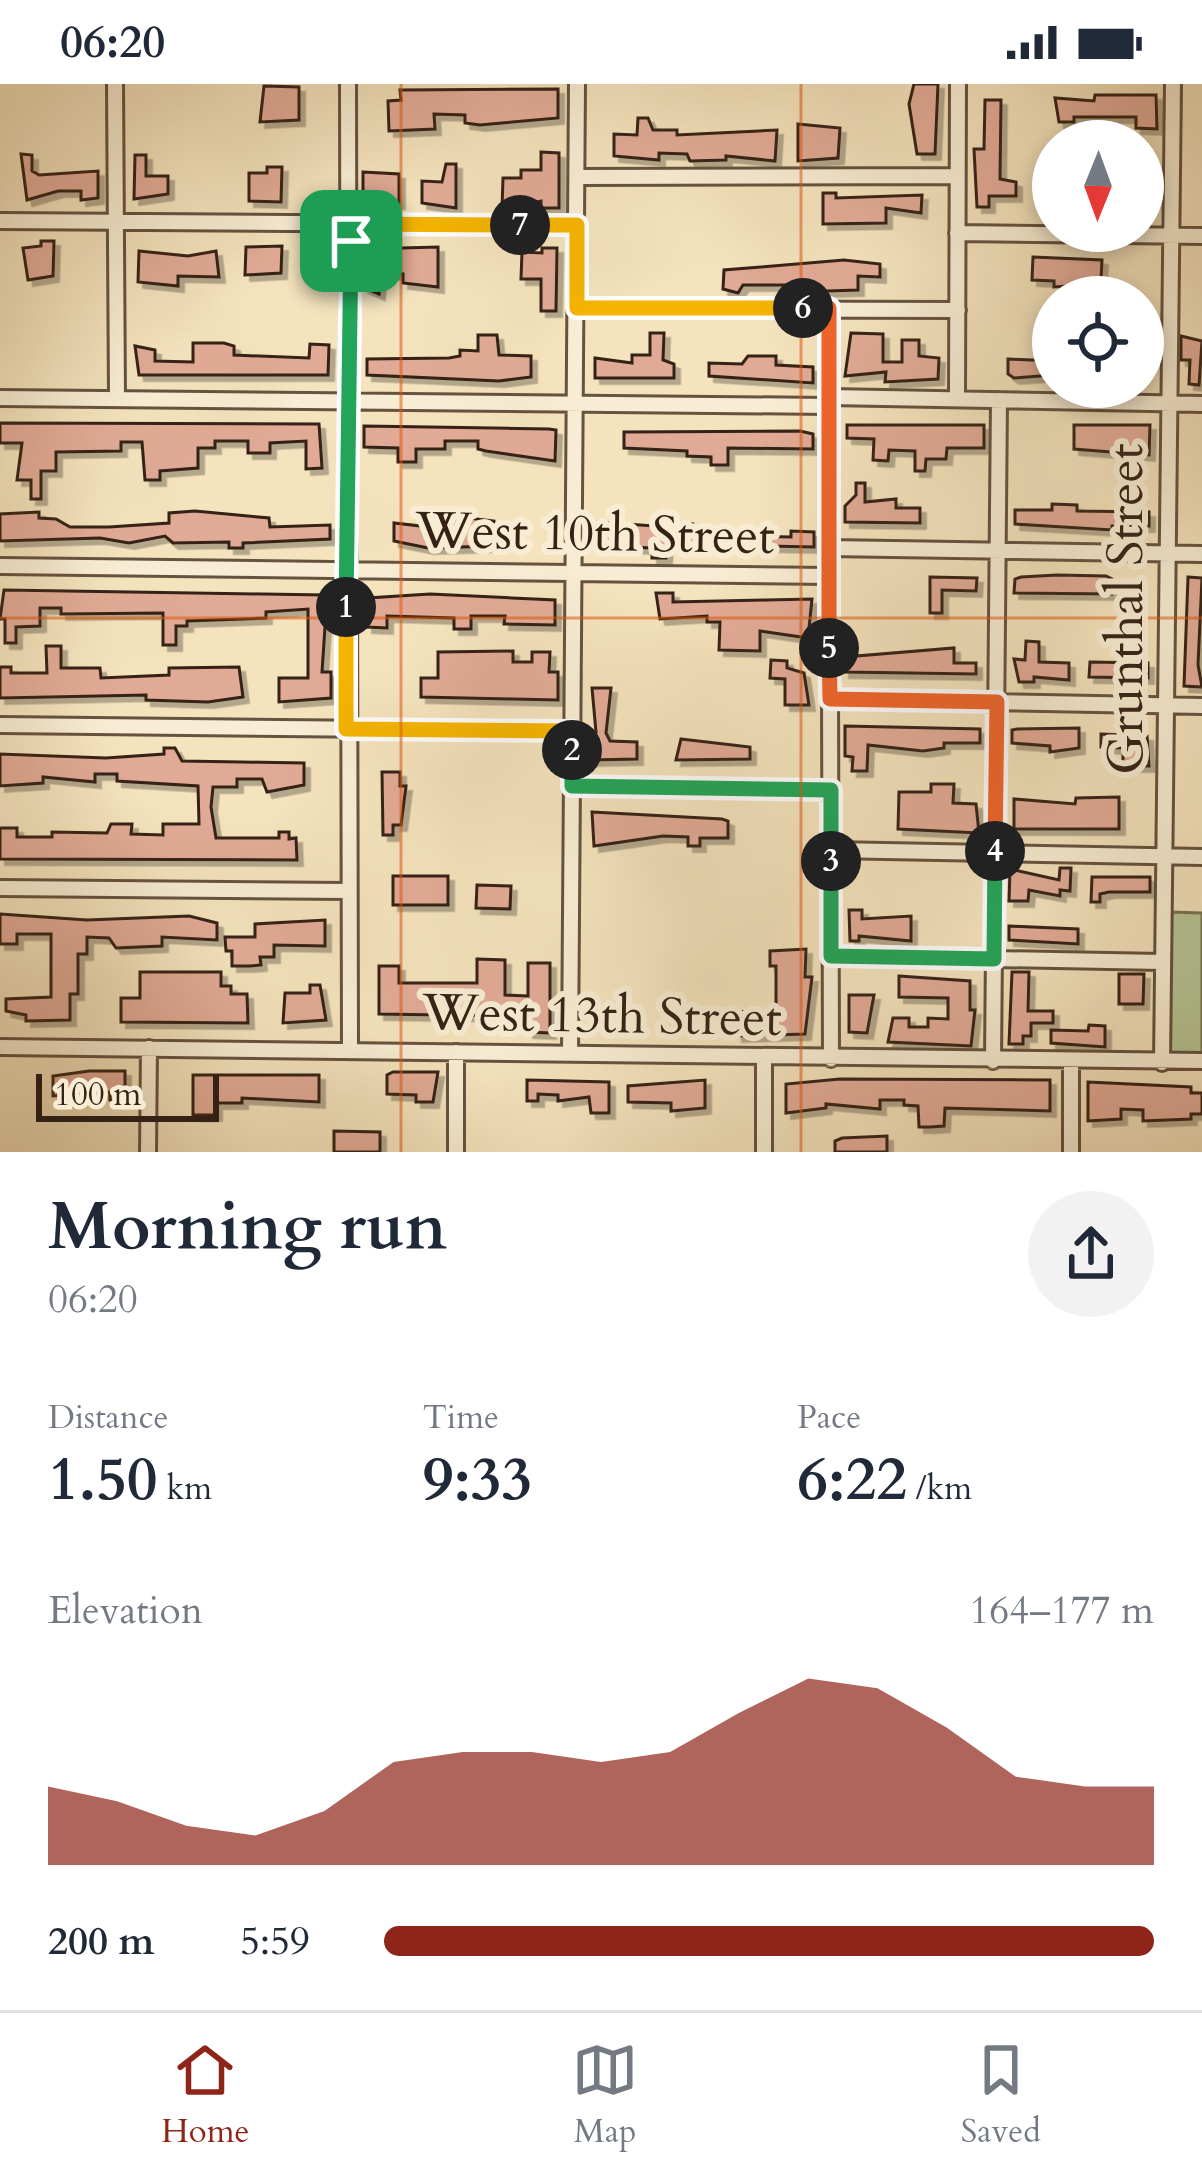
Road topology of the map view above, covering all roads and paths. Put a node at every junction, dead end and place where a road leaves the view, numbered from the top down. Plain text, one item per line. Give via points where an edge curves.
1 (116, 84) edge
2 (348, 84) edge
3 (577, 84) edge
4 (958, 84) edge
5 (1173, 84) edge
6 (957, 176) junction
7 (578, 177) junction
8 (0, 221) edge
9 (116, 222) junction
10 (351, 224) junction
11 (577, 225) junction
12 (957, 233) junction
13 (1174, 236) junction
14 (1202, 236) edge
15 (577, 308) junction
16 (829, 308) junction
17 (958, 310) junction
18 (0, 398) edge
19 (117, 399) junction
20 (957, 399) junction
21 (999, 400) junction
22 (346, 402) junction
23 (829, 402) junction
24 (576, 404) junction
25 (1167, 404) junction
26 (1202, 404) edge
27 (829, 548) junction
28 (998, 551) junction
29 (1166, 553) junction
30 (1202, 554) edge
31 (0, 566) edge
32 (346, 570) junction
33 (577, 572) junction
34 (829, 576) junction
35 (830, 699) junction
36 (997, 702) junction
37 (1166, 706) junction
38 (1202, 706) edge
39 (0, 725) edge
40 (346, 729) junction
41 (573, 731) junction
42 (572, 786) junction
43 (831, 790) junction
44 (832, 850) junction
45 (994, 853) junction
46 (1163, 856) junction
47 (1202, 857) edge
48 (0, 888) edge
49 (348, 891) junction
50 (831, 956) junction
51 (994, 959) junction
52 (1162, 962) junction
53 (0, 1047) edge
54 (149, 1048) junction
55 (350, 1051) junction
56 (456, 1052) junction
57 (570, 1054) junction
58 (764, 1057) junction
59 (831, 1059) junction
60 (993, 1061) junction
61 (1202, 1061) edge
62 (1071, 1062) junction
63 (1162, 1063) junction
64 (148, 1152) edge
65 (456, 1152) edge
66 (764, 1152) edge
67 (1071, 1152) edge

1 - 9 street
2 - 10 street
3 - 7 street
4 - 6 street
5 - 13 street, Grunthal Street
6 - 7 street
6 - 12 street
7 - 11 street
8 - 9 street
9 - 10 street
9 - 19 street
10 - 11 street
10 - 22 street
11 - 15 street
12 - 13 street
12 - 17 street
13 - 14 street
13 - 25 street, Grunthal Street
15 - 16 street
15 - 24 street
16 - 17 street
16 - 23 street
17 - 20 street
18 - 19 street
19 - 22 street
20 - 21 street
20 - 23 street
21 - 25 street
21 - 28 street
22 - 24 street
22 - 32 street
23 - 24 street
23 - 27 street
24 - 33 street
25 - 26 street
25 - 29 street, Grunthal Street
27 - 28 street, West 10th Street
27 - 34 street
28 - 29 street, West 10th Street
28 - 36 street
29 - 30 street, West 10th Street
29 - 37 street, Grunthal Street
31 - 32 street, West 10th Street
32 - 33 street, West 10th Street
32 - 40 street
33 - 34 street, West 10th Street
33 - 41 street
34 - 35 street
35 - 36 street
35 - 43 street
36 - 37 street
36 - 45 street
37 - 38 street
37 - 46 street, Grunthal Street
39 - 40 street
40 - 41 street
40 - 49 street
41 - 42 street
42 - 43 street
42 - 57 street
43 - 44 street
44 - 45 street
44 - 50 street
45 - 46 street
45 - 51 street
46 - 47 street
46 - 52 street, Grunthal Street
48 - 49 street
49 - 55 street
50 - 51 street
50 - 59 street
51 - 52 street
51 - 60 street
52 - 63 street, Grunthal Street
53 - 54 street, West 13th Street
54 - 55 street, West 13th Street
54 - 64 street
55 - 56 street, West 13th Street
56 - 57 street, West 13th Street
56 - 65 street
57 - 58 street, West 13th Street
58 - 59 street, West 13th Street
58 - 66 street
59 - 60 street, West 13th Street
60 - 62 street, West 13th Street
61 - 63 street, West 13th Street
62 - 63 street, West 13th Street
62 - 67 street

